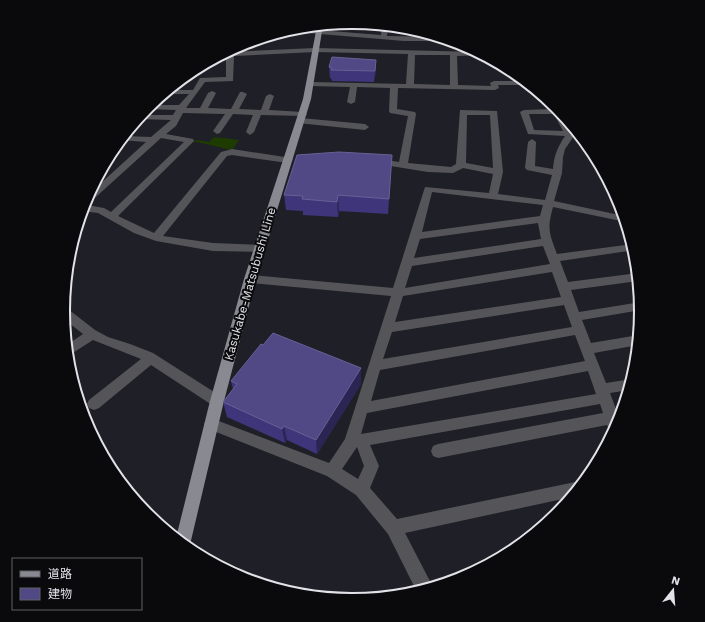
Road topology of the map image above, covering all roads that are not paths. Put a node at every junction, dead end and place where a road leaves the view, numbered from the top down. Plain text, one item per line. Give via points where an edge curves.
1 (328, 30) edge
2 (319, 31) edge
3 (384, 31) edge
4 (368, 36) junction
5 (384, 36) junction
6 (405, 36) junction
7 (425, 39) edge
8 (448, 46) edge
9 (315, 50) junction
10 (404, 51) junction
11 (412, 52) junction
12 (238, 53) edge
13 (450, 54) junction
14 (468, 54) edge
15 (227, 59) edge
16 (518, 83) edge
17 (310, 84) junction
18 (354, 85) junction
19 (394, 86) junction
20 (410, 87) junction
21 (454, 88) junction
22 (465, 89) junction
23 (175, 92) edge
24 (195, 92) junction
25 (212, 93) dead end
26 (243, 94) dead end
27 (270, 96) dead end
28 (466, 98) dead end
29 (351, 102) dead end
30 (157, 108) edge
31 (549, 109) edge
32 (202, 111) junction
33 (233, 111) junction
34 (179, 112) junction
35 (261, 112) junction
36 (149, 116) edge
37 (302, 118) junction
38 (193, 119) dead end
39 (365, 126) dead end
40 (568, 129) edge
41 (217, 131) dead end
42 (570, 131) edge
43 (250, 132) dead end
44 (156, 137) junction
45 (130, 138) edge
46 (532, 142) dead end
47 (362, 162) edge
48 (289, 164) junction
49 (403, 165) junction
50 (498, 172) junction
51 (558, 173) junction
52 (456, 178) junction
53 (97, 191) edge
54 (493, 196) junction
55 (549, 204) junction
56 (90, 209) edge
57 (112, 216) junction
58 (618, 216) edge
59 (544, 219) junction
60 (416, 236) junction
61 (156, 238) junction
62 (547, 242) junction
63 (627, 248) edge
64 (259, 249) junction
65 (407, 263) junction
66 (555, 263) junction
67 (632, 278) edge
68 (250, 279) junction
69 (564, 287) junction
70 (398, 293) junction
71 (569, 300) junction
72 (634, 307) edge
73 (70, 317) edge
74 (575, 318) junction
75 (387, 328) junction
76 (580, 330) junction
77 (92, 334) junction
78 (633, 341) edge
79 (73, 347) edge
80 (586, 349) junction
81 (150, 358) junction
82 (592, 365) junction
83 (375, 366) junction
84 (624, 386) edge
85 (602, 394) junction
86 (217, 401) junction
87 (94, 404) dead end
88 (362, 408) junction
89 (613, 420) edge
90 (211, 424) junction
91 (611, 424) edge
92 (356, 441) junction
93 (438, 452) dead end
94 (332, 471) junction
95 (361, 490) junction
96 (570, 490) edge
97 (394, 528) junction
98 (185, 537) edge
99 (422, 584) edge

1 - 4 street
2 - 9 main road, Kasukabe-Matsubushi Line
3 - 5 street
4 - 5 street
4 - 6 street
5 - 6 street
6 - 7 street
6 - 10 street
8 - 13 street
9 - 10 street
9 - 12 street
9 - 17 main road, Kasukabe-Matsubushi Line
10 - 11 street
11 - 13 street
11 - 20 street
13 - 14 street
13 - 21 street
15 - 24 street via 230,79 203,80
16 - 22 street via 494,83 495,88
17 - 18 street
17 - 37 main road, Kasukabe-Matsubushi Line
18 - 19 street
18 - 29 street
19 - 20 street
19 - 49 street via 393,111 412,114
20 - 21 street
21 - 22 street
22 - 28 street
23 - 24 street
24 - 34 street
25 - 32 street
26 - 33 street
27 - 35 street
30 - 34 street
31 - 40 street via 524,112 531,132
32 - 33 street
32 - 34 street
32 - 38 street
33 - 35 street
33 - 41 street
34 - 36 street
34 - 44 street via 173,124
35 - 37 street
35 - 43 street
37 - 39 street
37 - 48 main road, Kasukabe-Matsubushi Line
42 - 51 street via 558,157
44 - 45 street
44 - 53 street
44 - 57 street via 190,140
46 - 51 street via 530,168
47 - 49 street
48 - 61 street via 232,152 224,154
48 - 64 main road, Kasukabe-Matsubushi Line
49 - 52 street via 428,169
50 - 52 street
50 - 52 street via 494,113 463,112
50 - 54 street
51 - 55 street
52 - 54 street
52 - 60 street via 428,189
54 - 55 street
55 - 58 street via 598,208
55 - 59 street
56 - 57 street via 100,210
57 - 61 street
59 - 60 street
59 - 62 street
60 - 65 street
61 - 64 street
62 - 65 street
62 - 66 street
63 - 66 street
64 - 68 main road, Kasukabe-Matsubushi Line
65 - 70 street
66 - 69 street
66 - 70 street
67 - 69 street
68 - 70 street
68 - 86 main road, Kasukabe-Matsubushi Line
69 - 71 street
70 - 75 street
71 - 74 street
71 - 75 street
72 - 74 street
73 - 77 street
74 - 76 street
75 - 83 street
76 - 80 street
76 - 83 street
77 - 79 street
77 - 81 street
78 - 80 street
80 - 82 street
81 - 86 street
81 - 87 street
82 - 85 street
82 - 88 street
83 - 88 street
84 - 85 street
85 - 89 street
85 - 92 street
86 - 90 main road, Kasukabe-Matsubushi Line
88 - 92 street
90 - 94 street
90 - 98 main road, Kasukabe-Matsubushi Line
91 - 93 street
92 - 94 street
92 - 95 street via 372,466
94 - 95 street
95 - 97 street
96 - 97 street
97 - 99 street

